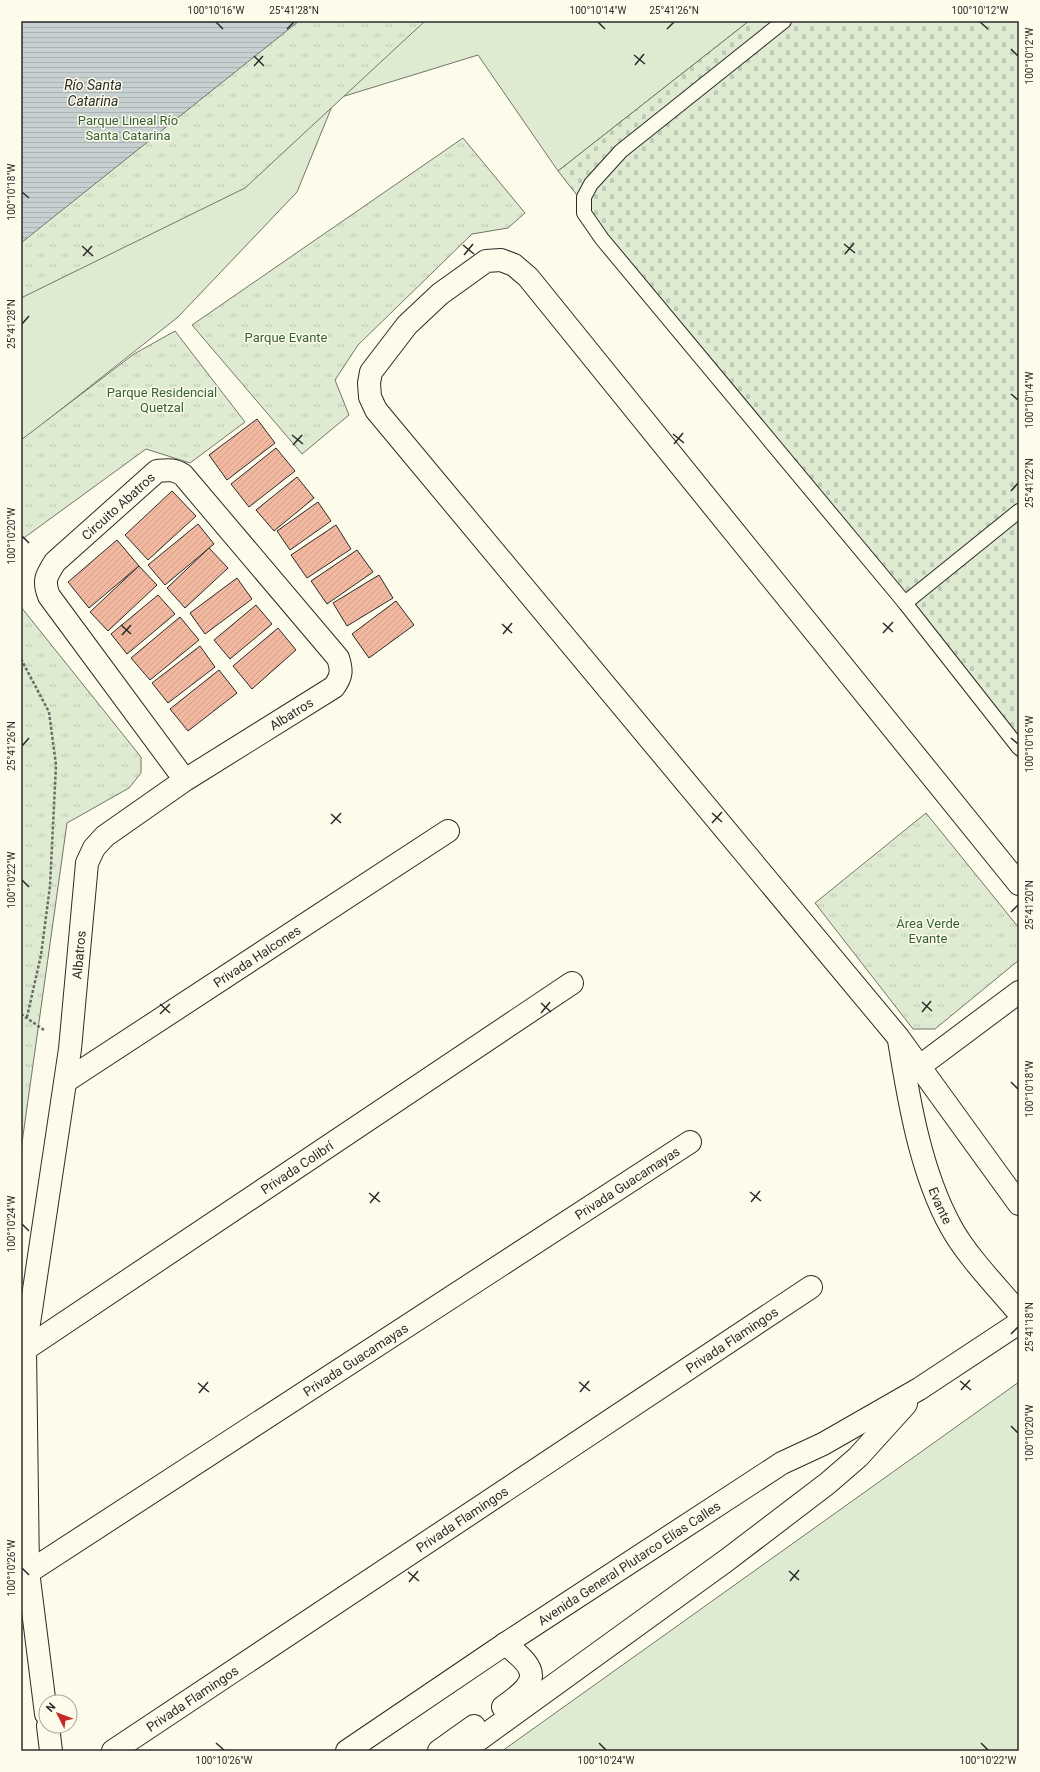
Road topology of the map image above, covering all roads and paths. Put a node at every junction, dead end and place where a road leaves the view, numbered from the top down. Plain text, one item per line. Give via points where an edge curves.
1 (784, 21) edge
2 (1019, 511) edge
3 (905, 603) junction
4 (21, 659) edge
5 (334, 687) joint
6 (1019, 748) edge
7 (185, 780) junction
8 (448, 831) dead end
9 (1019, 884) edge
10 (572, 983) dead end
11 (1019, 992) edge
12 (27, 1017) dead end
13 (912, 1071) junction
14 (66, 1081) junction
15 (690, 1142) dead end
16 (1019, 1204) edge
17 (811, 1287) dead end
18 (1019, 1313) edge
19 (1019, 1323) edge
20 (23, 1351) edge
21 (919, 1389) junction
22 (25, 1574) edge
23 (505, 1644) junction
24 (43, 1694) edge
25 (49, 1734) edge
26 (51, 1751) edge
27 (113, 1751) edge
28 (347, 1751) edge
29 (439, 1751) edge
30 (463, 1751) edge

1 - 3 lane via 621,151 591,184 584,197 584,213 602,239
2 - 3 lane
3 - 6 lane
4 - 12 path via 49,712 56,765 50,886 41,955
5 - 7 street, Albatros
5 - 7 street, Circuito Abatros via 340,678 342,668 338,658 184,475 175,470 157,470 55,562 45,585 49,596
7 - 14 street, Albatros via 105,836 94,848 87,863
8 - 14 street, Privada Halcones
9 - 13 street via 528,277 514,265 501,260 486,261 440,294 406,325 372,372 369,383 370,397 376,410 898,1037
10 - 20 street, Privada Colibrí
11 - 13 street
13 - 16 street
13 - 18 street, Evante via 927,1174 933,1192 958,1239
14 - 20 street, Albatros
15 - 22 street, Privada Guacamayas
17 - 27 street, Privada Flamingos
19 - 21 street, Avenida General Plutarco Elías Calles
20 - 22 street, Albatros
21 - 23 street, Avenida General Plutarco Elías Calles via 823,1444 782,1463
21 - 30 street, Avenida General Plutarco Elías Calles via 858,1457 828,1483
22 - 24 street, Albatros
23 - 28 street, Avenida General Plutarco Elías Calles
23 - 29 street via 519,1654 531,1670 528,1687
25 - 26 street

